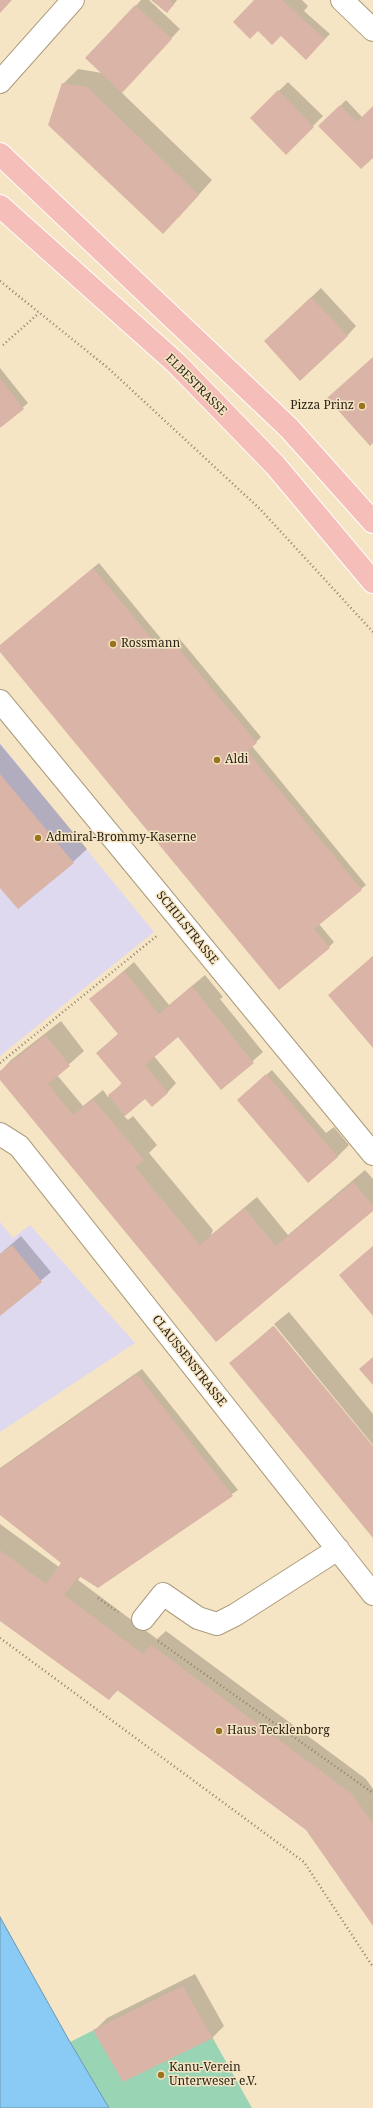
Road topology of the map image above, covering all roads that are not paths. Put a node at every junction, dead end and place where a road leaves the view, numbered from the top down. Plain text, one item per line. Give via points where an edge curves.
1 (73, 0) edge
2 (342, 0) edge
3 (373, 30) edge
4 (0, 82) edge
5 (0, 154) edge
6 (0, 206) edge
7 (373, 522) edge
8 (373, 582) edge
9 (0, 701) edge
10 (0, 1134) edge
11 (373, 1154) edge
12 (338, 1549) junction
13 (373, 1594) edge
14 (133, 1618) road end

1 - 4 street
2 - 3 street
5 - 7 main road via 289,428
6 - 8 main road, ELBESTRASSE via 176,363 275,465
9 - 11 street, SCHULSTRASSE
10 - 12 street, CLAUSSENSTRASSE via 19,1146
12 - 13 street, CLAUSSENSTRASSE
12 - 14 street via 217,1624 198,1618 163,1594

